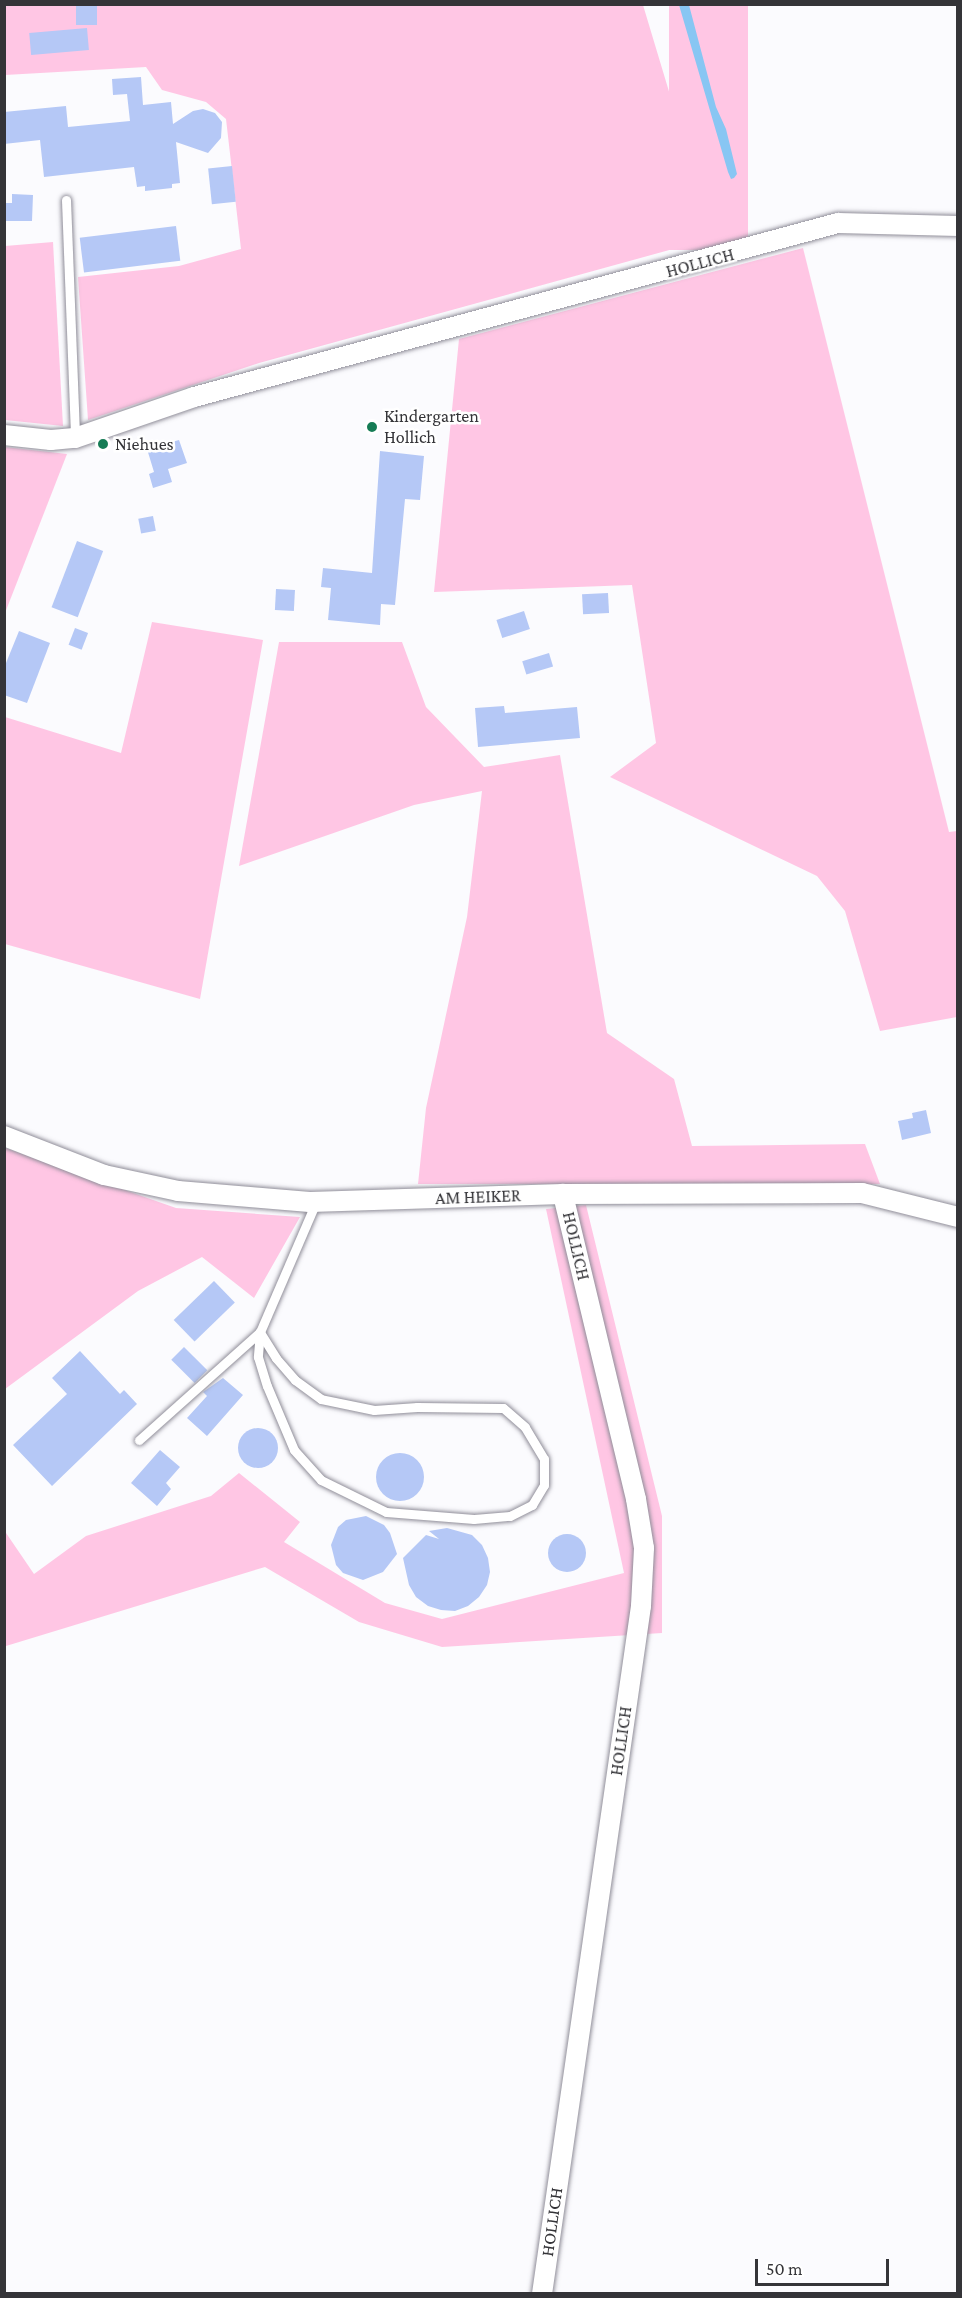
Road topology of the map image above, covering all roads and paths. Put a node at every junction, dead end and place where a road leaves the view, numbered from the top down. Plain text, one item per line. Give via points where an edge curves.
1 (66, 200) dead end
2 (957, 226) edge
3 (4, 435) edge
4 (75, 438) junction
5 (4, 1136) edge
6 (563, 1194) junction
7 (316, 1202) junction
8 (957, 1217) edge
9 (260, 1332) junction
10 (139, 1440) dead end
11 (542, 2294) edge

1 - 4 lane
2 - 4 street, HOLLICH via 838,224 194,397
3 - 4 street, HOLLICH via 51,440
5 - 7 street, AM HEIKER via 104,1175 168,1188
6 - 7 street, AM HEIKER
6 - 8 street, AM HEIKER via 862,1193
6 - 11 street, HOLLICH via 636,1499 644,1548 640,1606
7 - 9 lane
9 - 9 lane via 295,1380 321,1399 375,1410 502,1408 525,1427 544,1459 544,1485 532,1505 510,1516 474,1519 386,1512 321,1480 294,1450 267,1386 258,1357
9 - 10 lane

